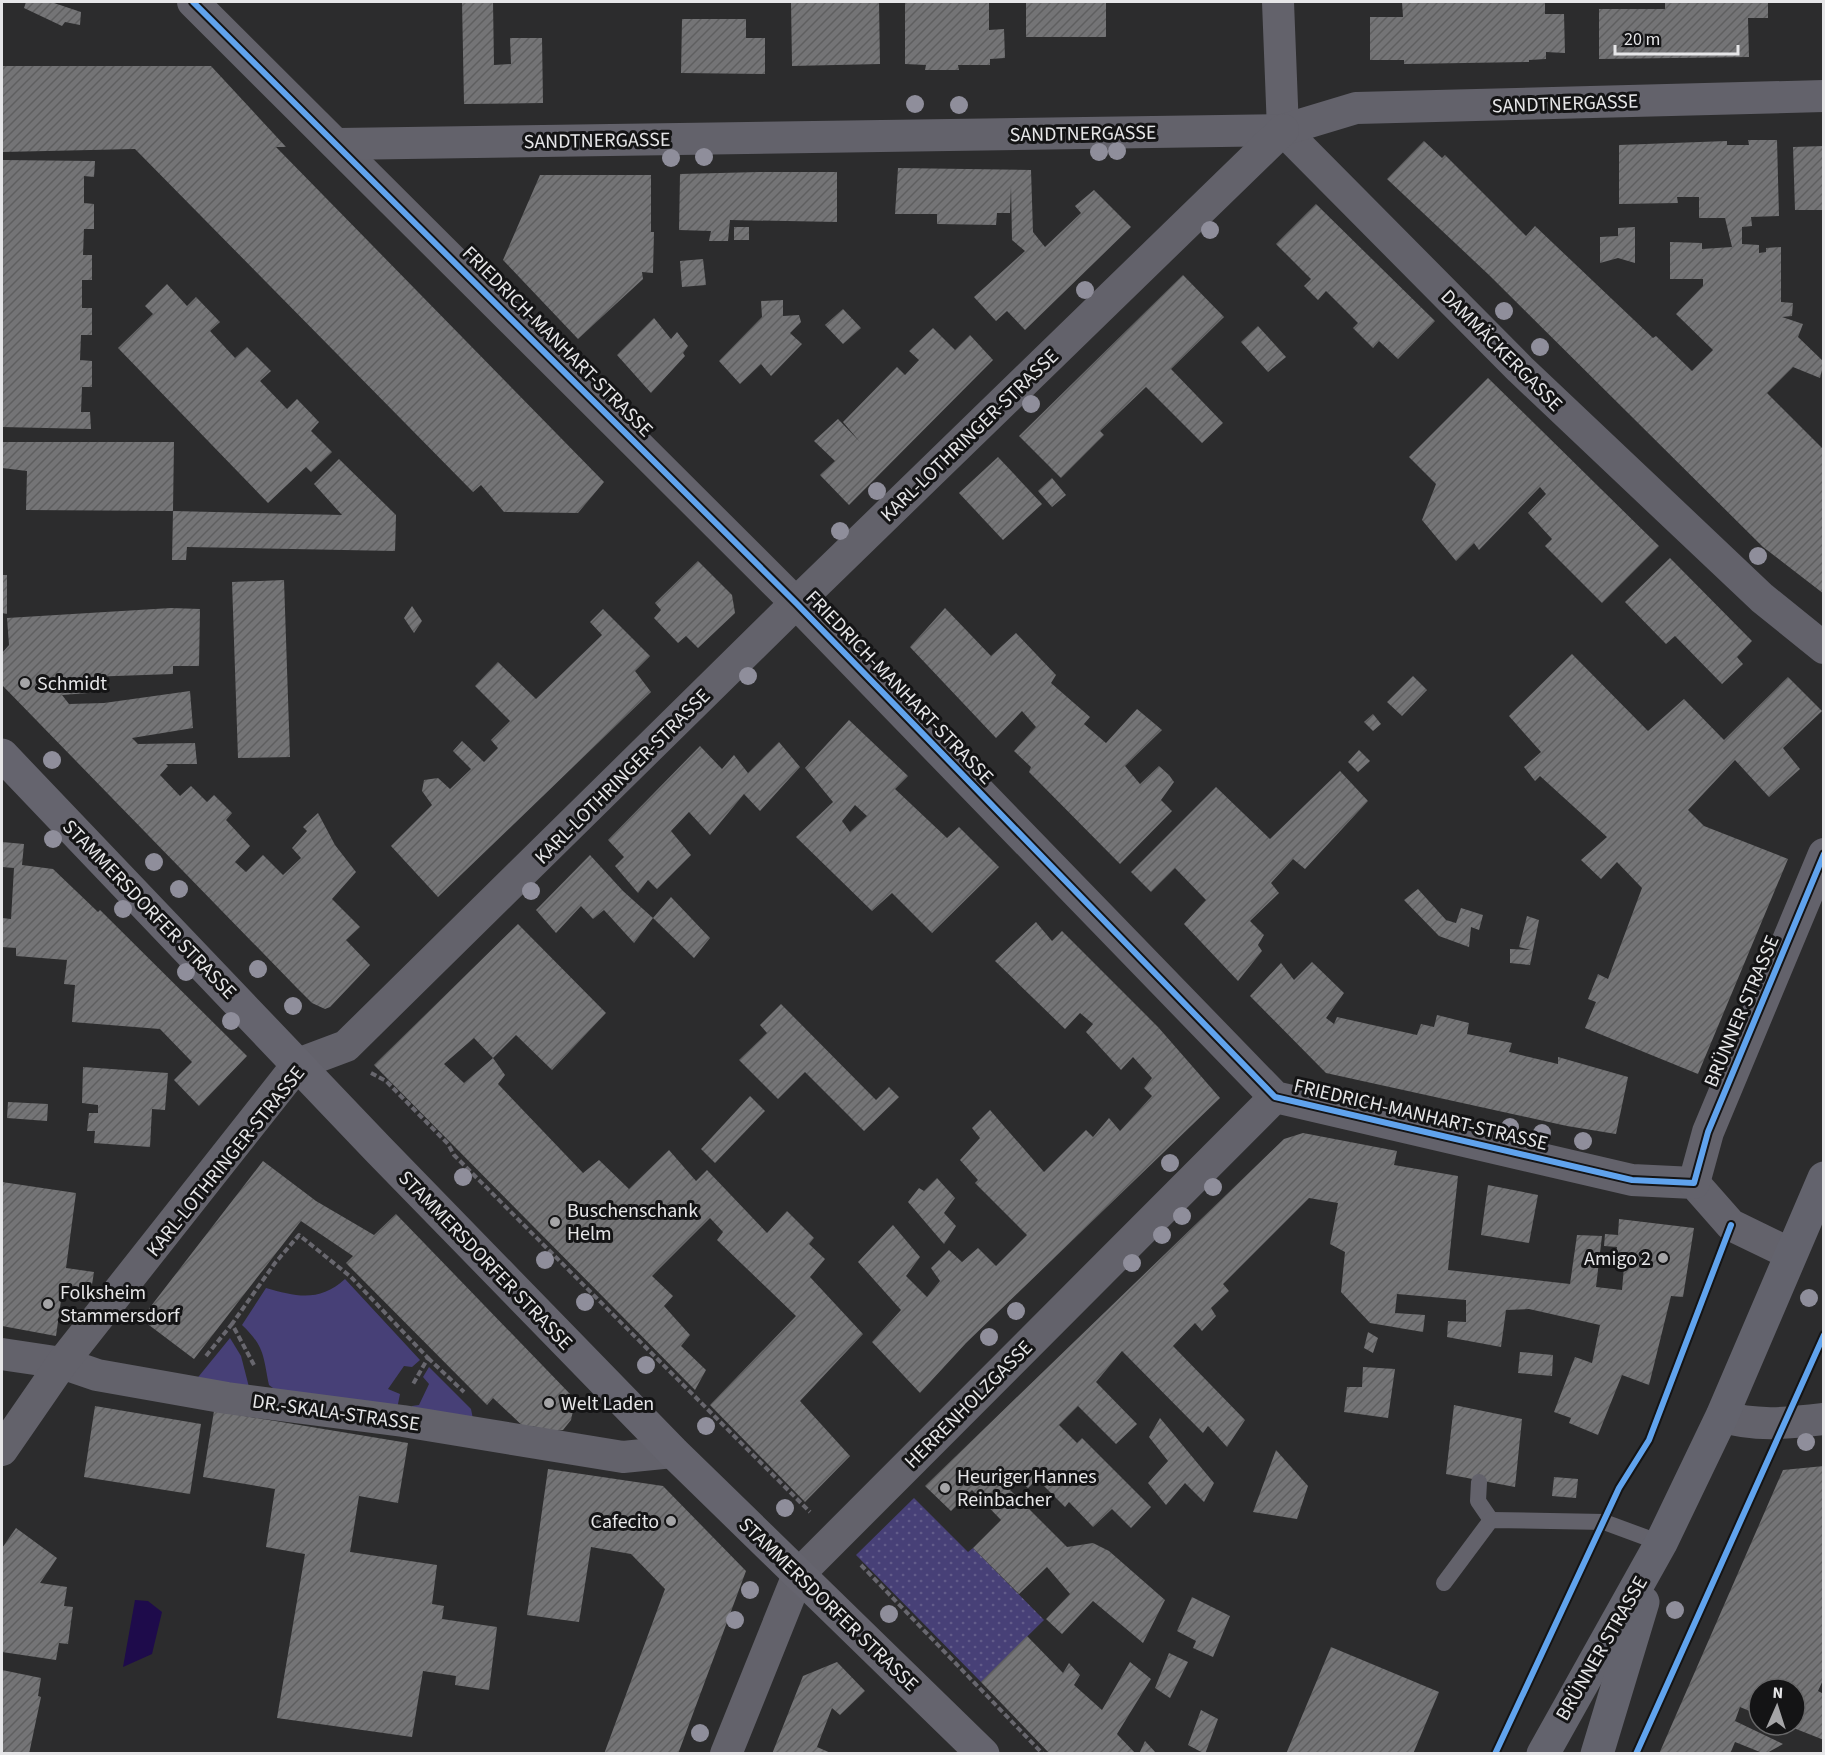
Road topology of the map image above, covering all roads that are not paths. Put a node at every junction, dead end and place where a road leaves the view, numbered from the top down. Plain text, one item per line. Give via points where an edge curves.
1 (193, 2) edge
2 (1278, 2) edge
3 (1824, 96) edge
4 (1283, 130) junction
5 (338, 144) junction
6 (796, 603) junction
7 (1824, 648) edge
8 (2, 755) edge
9 (1824, 854) edge
10 (298, 1064) junction
11 (1275, 1097) junction
12 (1824, 1178) edge
13 (1694, 1183) junction
14 (1791, 1254) junction
15 (2, 1354) edge
16 (62, 1363) junction
17 (1722, 1416) junction
18 (1824, 1419) edge
19 (2, 1450) edge
20 (673, 1452) junction
21 (1479, 1482) dead end
22 (1491, 1520) junction
23 (1661, 1543) junction
24 (798, 1575) junction
25 (1444, 1583) dead end
26 (726, 1754) edge
27 (982, 1754) edge
28 (1543, 1754) edge
29 (1597, 1754) edge

1 - 5 street, FRIEDRICH-MANHART-STRASSE
2 - 4 street
3 - 4 street, SANDTNERGASSE via 1356,108
4 - 5 street, SANDTNERGASSE
4 - 6 street, KARL-LOTHRINGER-STRASSE
4 - 7 street, DAMMÄCKERGASSE via 1520,369 1762,598
5 - 6 street, FRIEDRICH-MANHART-STRASSE
6 - 10 street, KARL-LOTHRINGER-STRASSE via 346,1046
6 - 11 street, FRIEDRICH-MANHART-STRASSE
8 - 10 main road, STAMMERSDORFER STRASSE
9 - 13 street, BRÜNNER STRASSE via 1708,1132
10 - 16 street, KARL-LOTHRINGER-STRASSE
10 - 20 main road, STAMMERSDORFER STRASSE
11 - 13 street, FRIEDRICH-MANHART-STRASSE via 1632,1180
11 - 24 street, HERRENHOLZGASSE
12 - 14 main road, BRÜNNER STRASSE
13 - 14 street via 1731,1225
14 - 17 main road, BRÜNNER STRASSE
15 - 16 street, DR.-SKALA-STRASSE
16 - 19 street, KARL-LOTHRINGER-STRASSE
16 - 20 street, DR.-SKALA-STRASSE via 97,1374 227,1398 623,1456
17 - 18 street via 1738,1422 1784,1424
17 - 23 main road, BRÜNNER STRASSE
20 - 24 main road, STAMMERSDORFER STRASSE
21 - 22 lane via 1478,1501
22 - 23 lane via 1604,1522
22 - 25 lane
23 - 28 main road, BRÜNNER STRASSE
23 - 29 main road, BRÜNNER STRASSE
24 - 26 street, HERRENHOLZGASSE
24 - 27 main road, STAMMERSDORFER STRASSE

